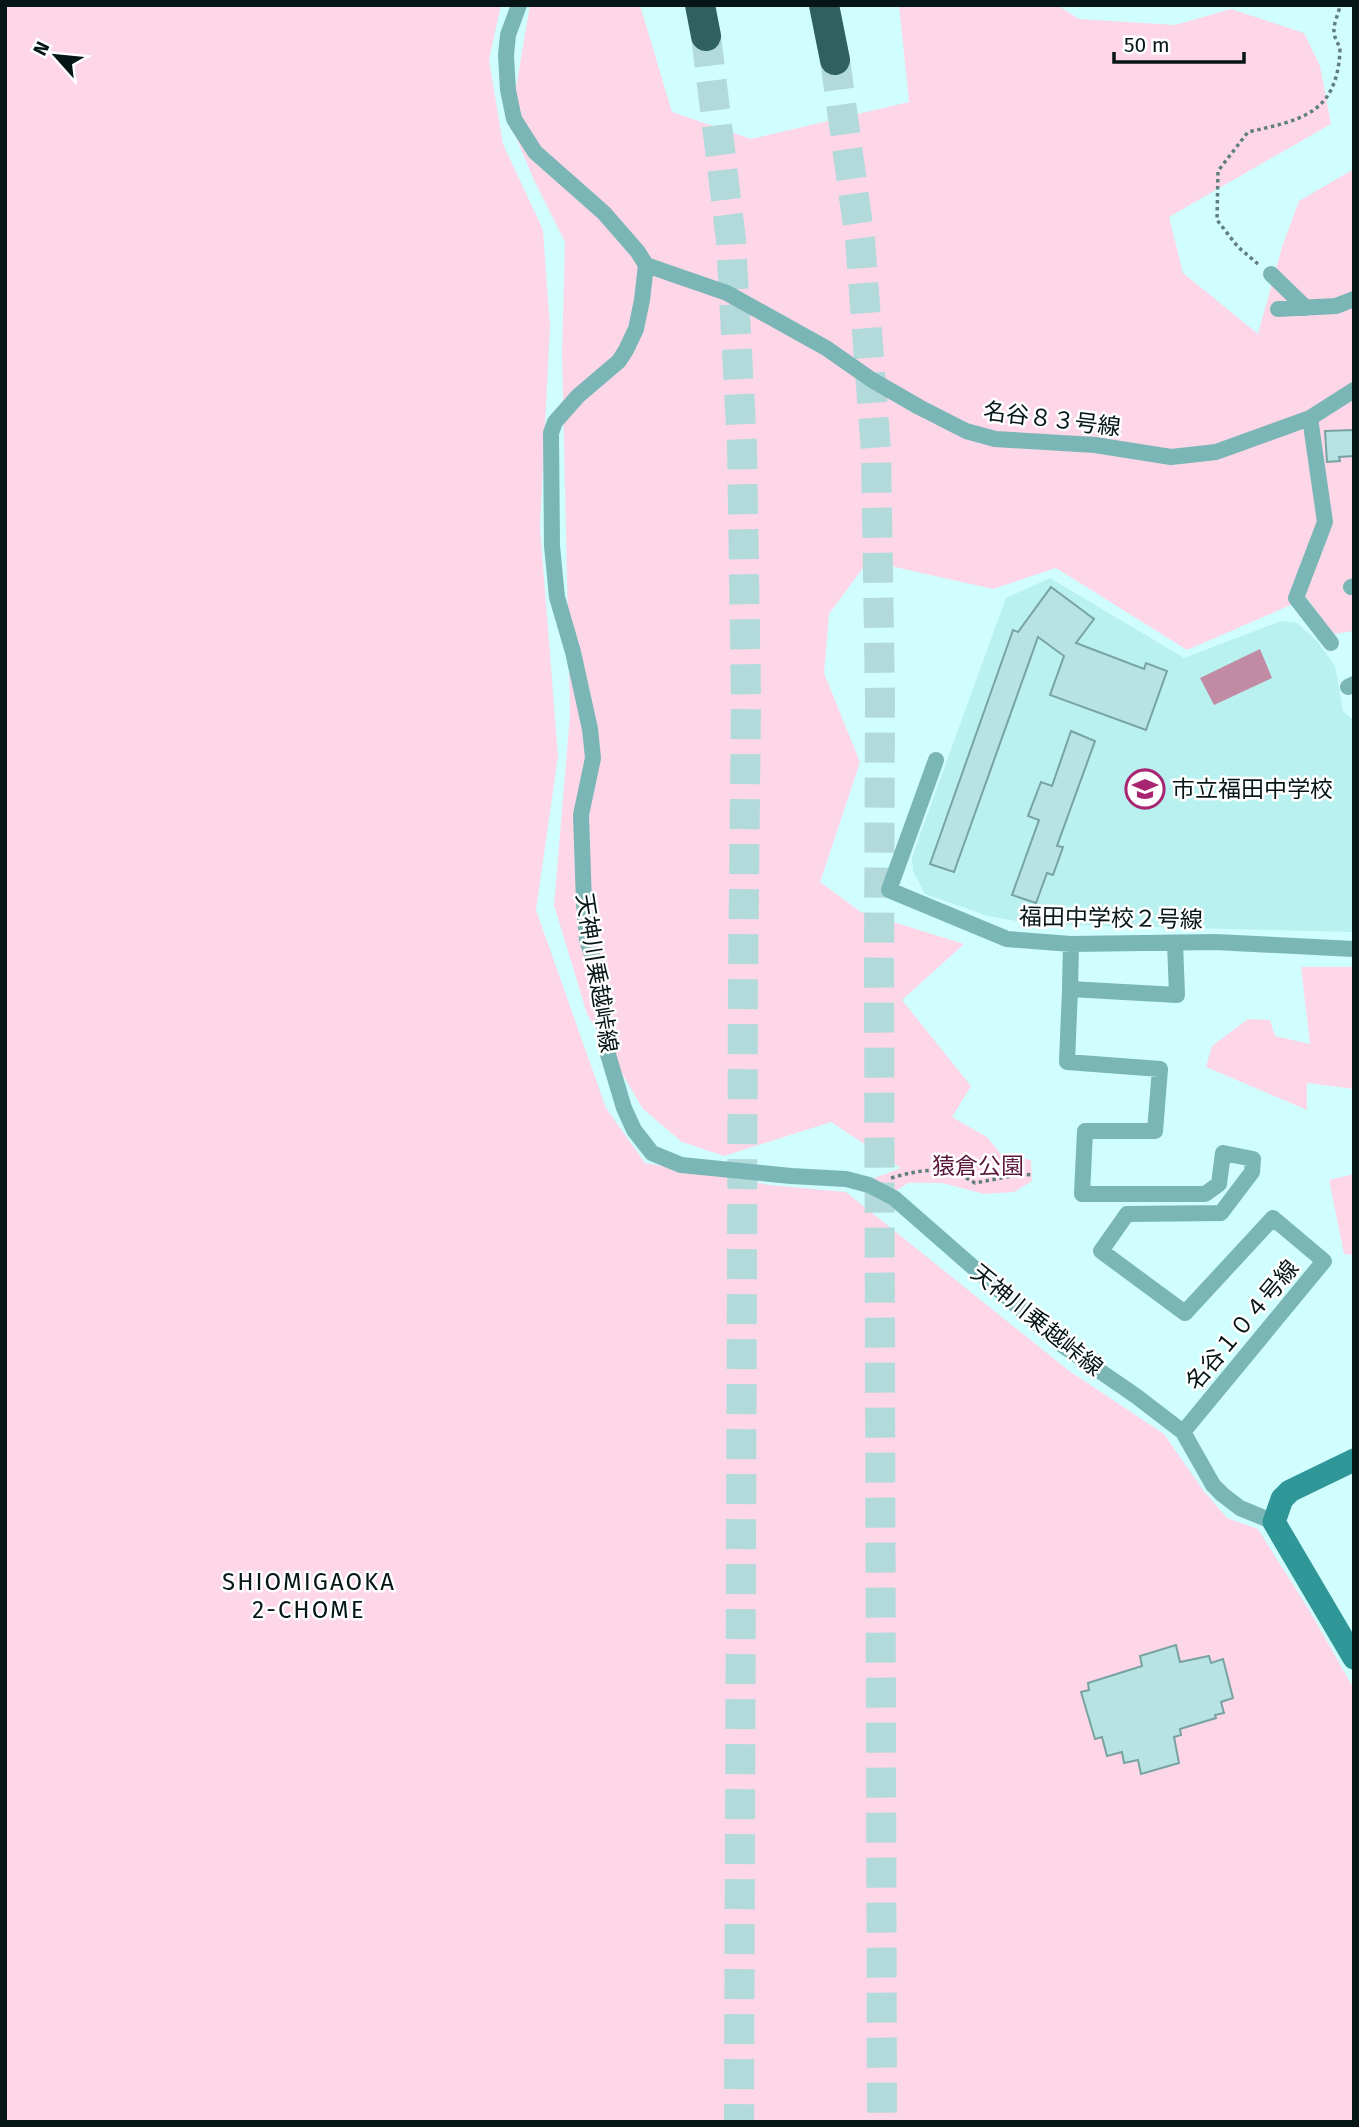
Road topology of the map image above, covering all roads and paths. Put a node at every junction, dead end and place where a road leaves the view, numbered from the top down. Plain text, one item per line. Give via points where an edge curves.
1 (519, 5) edge
2 (700, 5) edge
3 (824, 5) edge
4 (1340, 5) edge
5 (706, 36) tunnel mouth
6 (835, 60) tunnel mouth
7 (646, 265) junction
8 (1271, 274) joint
9 (1354, 299) edge
10 (1306, 308) junction
11 (1278, 309) dead end
12 (1354, 390) edge
13 (1310, 418) junction
14 (1331, 643) dead end
15 (936, 760) dead end
16 (1175, 943) junction
17 (1071, 944) junction
18 (1354, 949) edge
19 (1070, 989) junction
20 (1032, 1175) dead end
21 (869, 1185) junction
22 (1183, 1432) junction
23 (1349, 1469) edge
24 (1274, 1522) junction
25 (1354, 1658) edge

1 - 7 street via 506,55 514,119 535,152 604,213
2 - 5 highway
3 - 6 highway
4 - 8 path via 1333,31 1340,48 1338,72 1326,101 1296,121 1248,132 1218,171 1217,220 1238,247
7 - 13 street, 名谷８３号線 via 727,293 919,407 966,431 995,439 1094,445 1171,457 1216,452
7 - 21 street, 天神川乗越峠線 via 642,300 626,350 555,422 551,433 557,597 573,652 593,758 581,815 584,903 587,940 600,978 607,1051 634,1130 660,1158 701,1169 846,1179
8 - 10 street
9 - 10 street via 1336,306
10 - 11 street
12 - 13 street, 名谷８３号線
13 - 14 street via 1325,522 1296,598
15 - 17 street, 福田中学校２号線 via 889,890 1007,939
16 - 17 street, 福田中学校２号線
16 - 18 street, 福田中学校２号線
16 - 19 street via 1177,995
17 - 19 street
19 - 22 street, 名谷１０４号線 via 1068,1062 1160,1069 1155,1130 1085,1132 1082,1194 1205,1195 1219,1184 1223,1153 1253,1159 1252,1172 1221,1213 1127,1214 1101,1251 1185,1314 1273,1218 1324,1261
20 - 21 path via 975,1183 940,1169 920,1170
21 - 22 street, 天神川乗越峠線 via 894,1198 1062,1345
22 - 24 street, 天神川乗越峠線 via 1223,1495 1240,1508
23 - 24 street via 1286,1494
24 - 25 street

